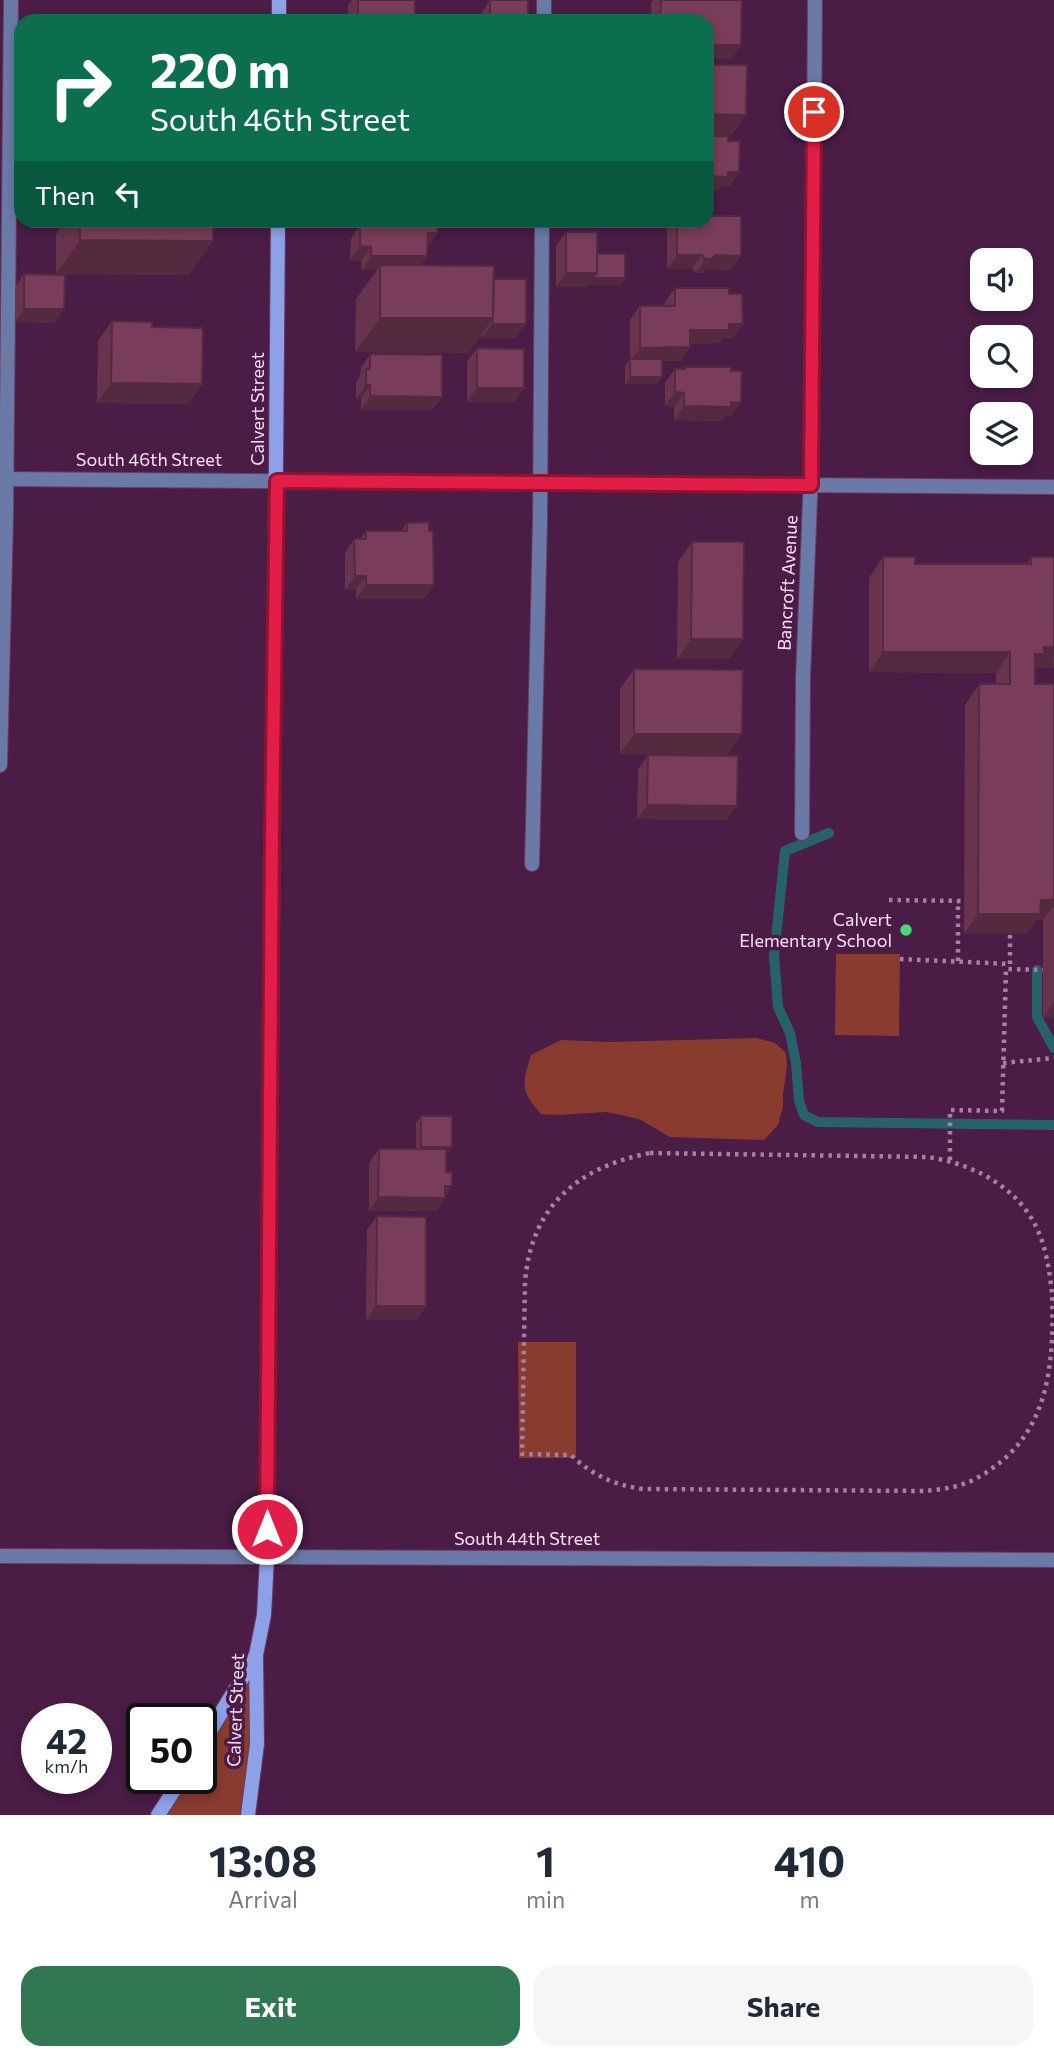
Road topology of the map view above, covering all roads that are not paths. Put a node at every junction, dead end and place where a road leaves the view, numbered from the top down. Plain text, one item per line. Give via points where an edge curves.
1 (11, 0) edge
2 (815, 0) edge
3 (278, 228) edge
4 (542, 228) edge
5 (3, 479) edge
6 (277, 481) junction
7 (540, 483) junction
8 (811, 485) junction
9 (1054, 487) edge
10 (0, 765) edge
11 (802, 832) dead end
12 (532, 864) dead end
13 (0, 1556) edge
14 (267, 1557) junction
15 (1054, 1560) edge
16 (256, 1655) junction
17 (217, 1720) edge
18 (172, 1794) edge
19 (158, 1815) edge
20 (248, 1815) edge

1 - 5 street
2 - 8 street, Bancroft Avenue
3 - 6 main road, Calvert Street
4 - 7 street
5 - 6 street, South 46th Street
5 - 10 street
6 - 7 street, South 46th Street
6 - 14 main road, Calvert Street
7 - 8 street, South 46th Street
7 - 12 street
8 - 9 street, South 46th Street
8 - 11 street, Bancroft Avenue
13 - 14 street, South 44th Street
14 - 15 street, South 44th Street
14 - 16 main road, Calvert Street
16 - 17 main road
16 - 20 main road, Calvert Street via 257,1744
18 - 19 main road

